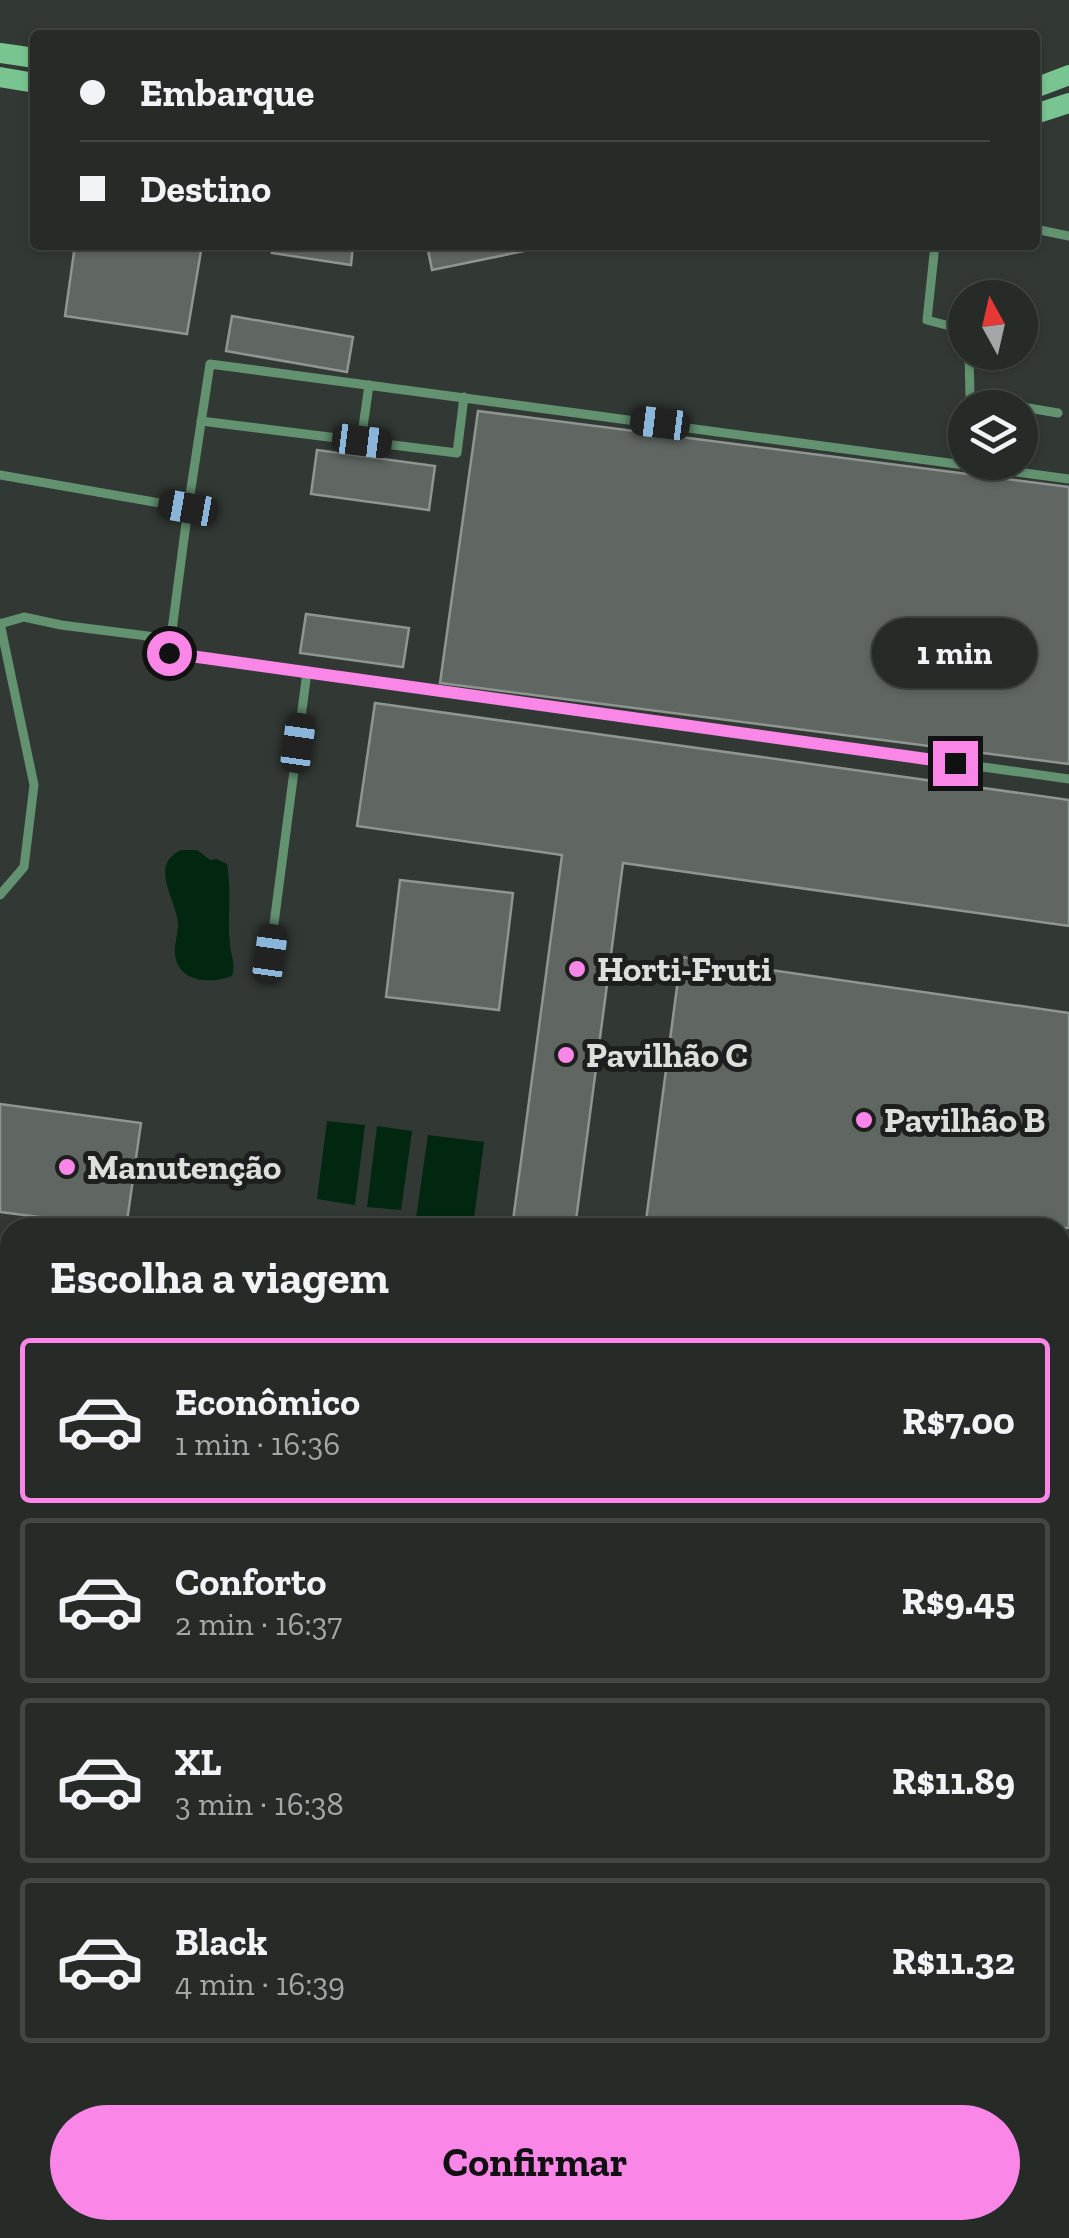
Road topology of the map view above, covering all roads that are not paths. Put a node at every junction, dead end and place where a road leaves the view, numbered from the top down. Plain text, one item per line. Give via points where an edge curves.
1 (0, 53) edge
2 (30, 57) edge
3 (1069, 75) edge
4 (0, 77) edge
5 (30, 82) edge
6 (1040, 86) edge
7 (1069, 103) edge
8 (1040, 112) edge
9 (1040, 230) edge
10 (1069, 236) edge
11 (934, 250) edge
12 (948, 326) edge
13 (970, 370) edge
14 (368, 385) junction
15 (464, 398) junction
16 (1058, 413) dead end
17 (201, 421) junction
18 (362, 441) junction
19 (0, 475) edge
20 (1069, 479) edge
21 (188, 508) junction
22 (0, 623) edge
23 (171, 639) junction
24 (307, 672) junction
25 (1069, 779) edge
26 (0, 894) edge
27 (270, 954) dead end

1 - 2 main road
3 - 6 main road
4 - 5 main road
7 - 8 main road
9 - 10 lane
11 - 12 lane via 927,320
13 - 16 lane via 970,398
14 - 15 lane
14 - 17 lane via 210,364
14 - 18 lane
15 - 18 lane via 457,453
15 - 20 lane
17 - 18 lane
17 - 21 lane
19 - 21 lane
21 - 23 lane
22 - 23 lane via 24,617
22 - 26 lane via 34,785 24,866
23 - 24 lane via 169,653
24 - 25 lane
24 - 27 lane

